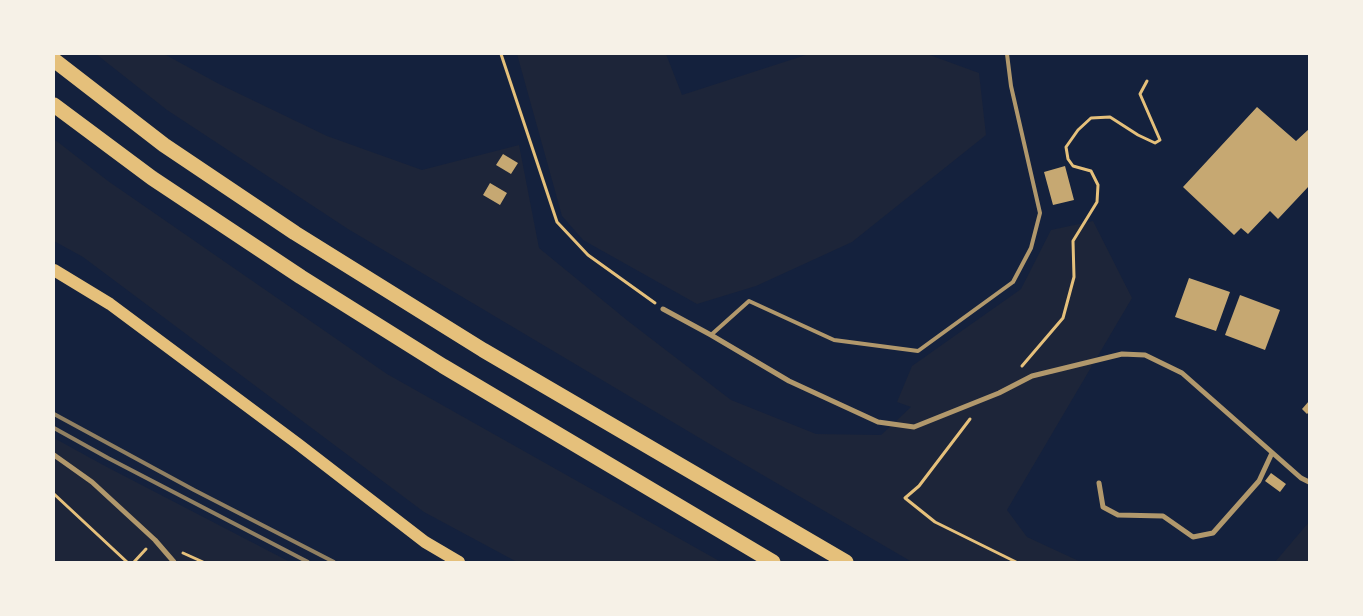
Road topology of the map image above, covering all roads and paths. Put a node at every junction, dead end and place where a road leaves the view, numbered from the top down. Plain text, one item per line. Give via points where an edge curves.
1 (501, 54) edge
2 (1007, 54) edge
3 (54, 60) edge
4 (1148, 81) dead end
5 (54, 105) edge
6 (54, 270) edge
7 (664, 309) joint
8 (711, 334) junction
9 (1018, 370) dead end
10 (975, 416) dead end
11 (1272, 453) junction
12 (54, 455) edge
13 (1309, 482) edge
14 (1100, 483) dead end
15 (54, 494) edge
16 (155, 540) junction
17 (127, 562) edge
18 (134, 562) edge
19 (174, 562) edge
20 (459, 562) edge
21 (773, 562) edge
22 (846, 562) edge
23 (1016, 562) edge

1 - 7 path via 557,222 588,255
2 - 8 lane via 1010,86 1040,214 1031,248 1013,282 918,351 834,340 749,301
3 - 22 highway via 164,145 295,232 483,350
4 - 9 path via 1140,94 1160,140 1155,143 1110,117 1092,118 1066,147 1073,166 1091,171 1098,184 1097,202 1073,242 1074,277 1063,318
5 - 21 highway via 152,178 309,282 443,366
6 - 20 main road via 110,304 425,542
7 - 8 street
8 - 11 street via 789,381 878,422 914,427 999,393 1032,376 1122,354 1144,355 1182,374
10 - 23 path via 920,486 905,498 935,522
11 - 13 street
11 - 14 street via 1259,481 1213,533 1193,537 1163,516 1118,515 1102,507
12 - 16 street via 92,482
15 - 17 path
16 - 18 path
16 - 19 street

